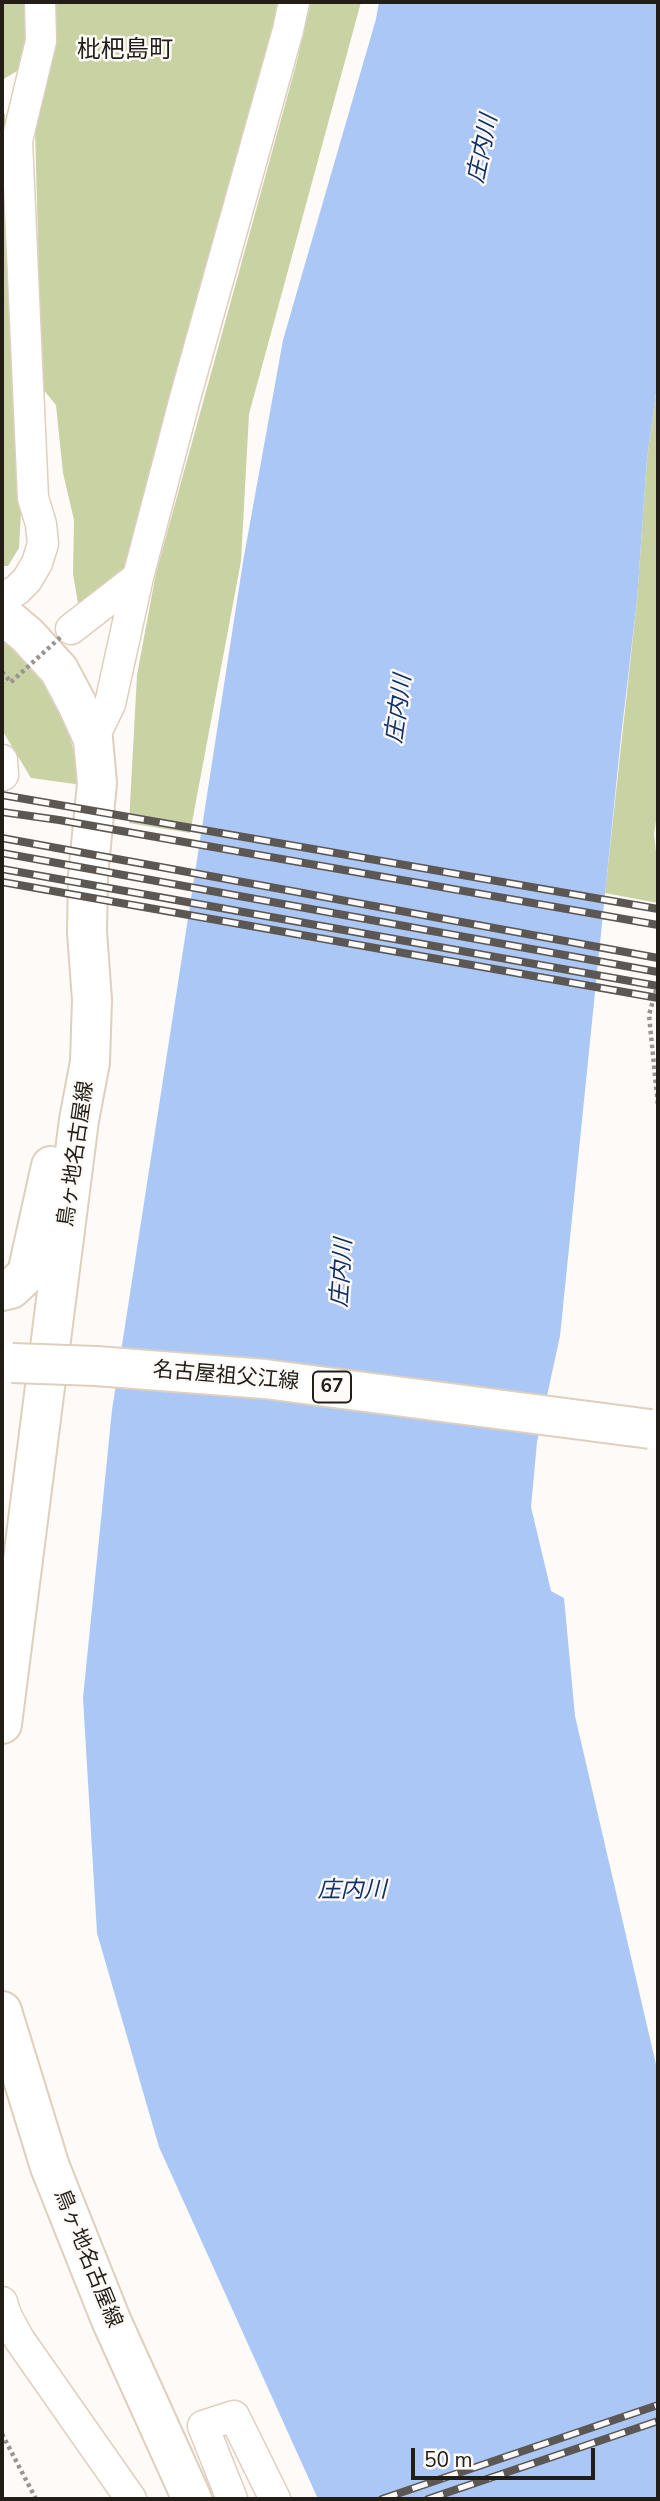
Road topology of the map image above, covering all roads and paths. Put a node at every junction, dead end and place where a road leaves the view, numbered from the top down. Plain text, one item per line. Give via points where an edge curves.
1 (40, 2) edge
2 (294, 2) edge
3 (138, 577) junction
4 (2, 597) edge
5 (2, 614) edge
6 (67, 632) joint
7 (2, 672) edge
8 (93, 739) junction
9 (658, 983) edge
10 (658, 1106) edge
11 (79, 1120) junction
12 (2, 1291) edge
13 (7, 1364) edge
14 (654, 1430) edge
15 (2, 1724) edge
16 (3, 2019) edge
17 (2, 2302) edge
18 (2, 2434) edge
19 (36, 2499) edge
20 (131, 2499) edge
21 (192, 2499) edge
22 (232, 2499) edge
23 (275, 2499) edge

1 - 4 lane via 41,41 17,141 33,498 43,544 27,580
2 - 3 lane
3 - 6 lane
3 - 8 lane via 110,704
5 - 8 main road, 鳥ヶ地名古屋線 via 59,670
6 - 7 path, bridge via 11,682
8 - 11 main road, 鳥ヶ地名古屋線 via 97,783 88,876 90,1062
9 - 10 path via 649,1015
11 - 12 main road via 55,1151 27,1274
11 - 15 main road, 鳥ヶ地名古屋線
13 - 14 main road, 名古屋祖父江線 / 67, bridge via 265,1379
16 - 21 main road, 鳥ヶ地名古屋線 via 50,2167 111,2320
17 - 20 lane via 19,2339
18 - 19 path
22 - 23 lane via 203,2426 234,2416

